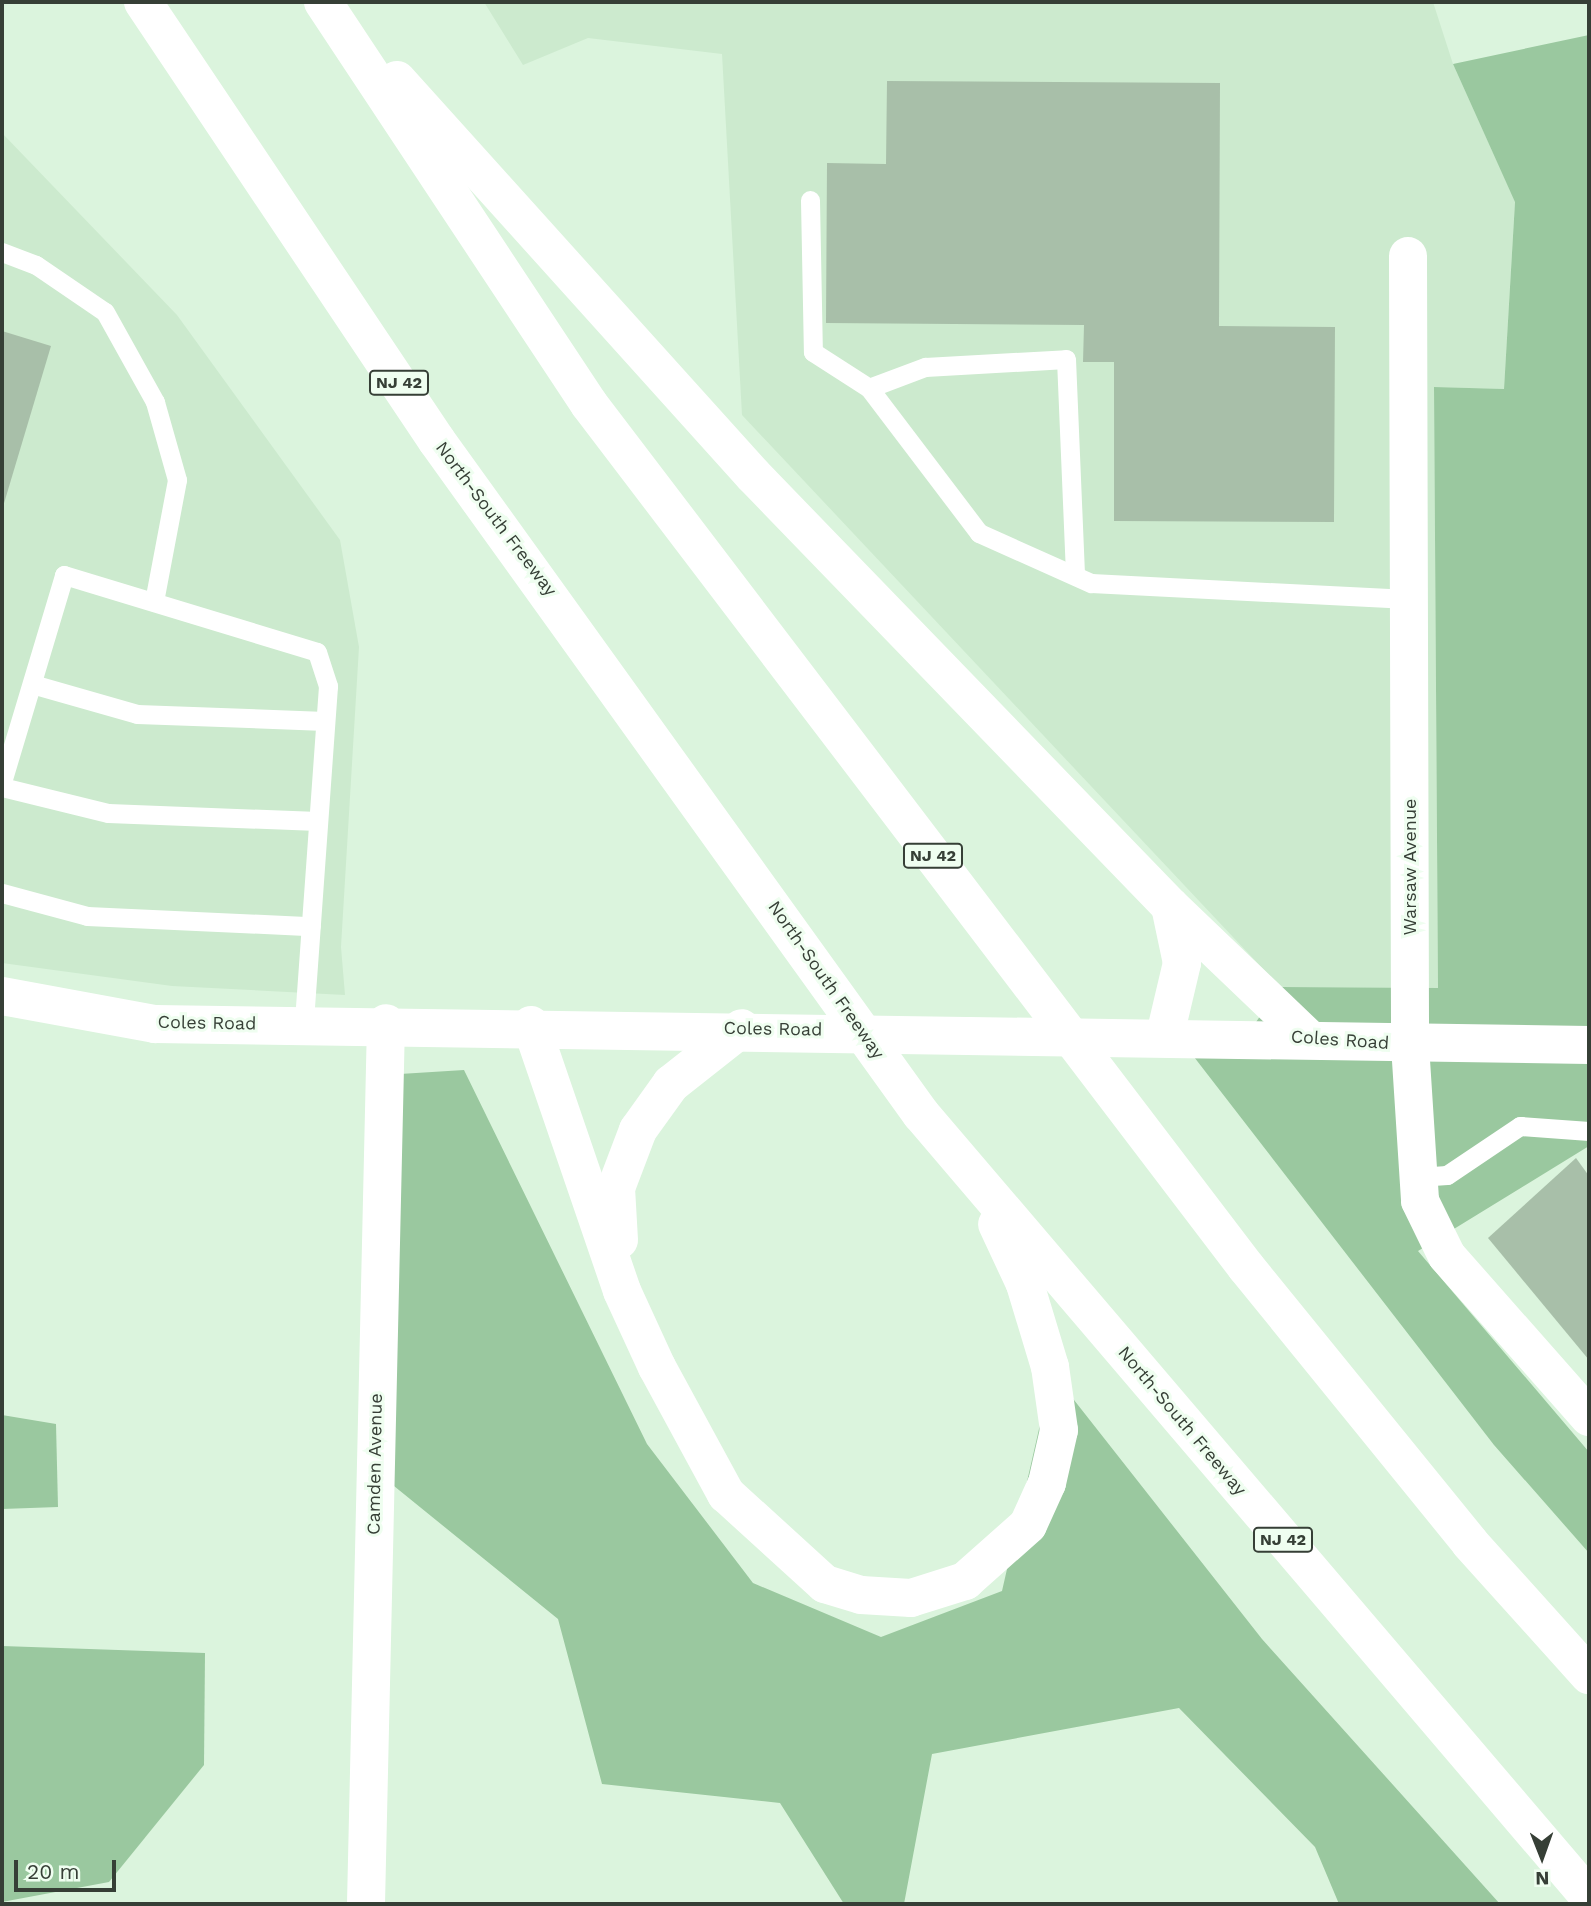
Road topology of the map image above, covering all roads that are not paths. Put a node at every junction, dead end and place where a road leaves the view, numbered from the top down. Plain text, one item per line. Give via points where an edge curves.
1 (143, 2) edge
2 (325, 2) edge
3 (810, 200) dead end
4 (2, 252) edge
5 (1408, 256) dead end
6 (869, 388) junction
7 (1074, 575) junction
8 (1409, 599) junction
9 (154, 602) junction
10 (32, 684) junction
11 (325, 721) junction
12 (2, 784) edge
13 (318, 821) junction
14 (2, 893) edge
15 (1170, 906) junction
16 (311, 926) junction
17 (2, 996) edge
18 (386, 1023) junction
19 (304, 1024) junction
20 (531, 1026) junction
21 (742, 1028) junction
22 (1165, 1035) junction
23 (1307, 1037) junction
24 (1410, 1045) junction
25 (1589, 1045) edge
26 (1589, 1131) edge
27 (1418, 1177) junction
28 (978, 1181) junction
29 (622, 1291) junction
30 (1589, 1417) edge
31 (1589, 1675) edge
32 (1589, 1897) edge
33 (366, 1904) edge

1 - 28 main road, North-South Freeway / NJ 42 via 437,441 921,1114
2 - 15 main road via 752,475
2 - 31 main road, NJ 42 via 589,404 1246,1267 1470,1543
3 - 6 lane via 813,352
4 - 9 lane via 36,265 105,312 155,402 177,480
5 - 8 main road, Warsaw Avenue
6 - 7 lane via 979,533
6 - 7 lane via 925,367 1066,359
7 - 8 lane via 1091,583
8 - 24 main road, Warsaw Avenue
9 - 10 lane via 64,575
9 - 11 lane via 317,652 328,686
10 - 11 lane via 138,714
10 - 12 lane
11 - 13 lane
12 - 13 lane via 108,813
13 - 16 lane
14 - 16 lane via 87,916
15 - 22 main road via 1182,963
15 - 23 main road
16 - 19 lane
17 - 19 main road, Coles Road via 155,1024
18 - 19 main road, Coles Road
18 - 20 main road, Coles Road
18 - 33 main road, Camden Avenue
20 - 21 main road, Coles Road
20 - 29 main road
21 - 22 main road, Coles Road
21 - 29 main road via 671,1084 638,1130 616,1188
22 - 23 main road, Coles Road
23 - 24 main road, Coles Road
24 - 25 main road, Coles Road
24 - 27 main road, Warsaw Avenue
26 - 27 lane via 1520,1126 1447,1175
27 - 30 main road, Warsaw Avenue via 1420,1201 1447,1256
28 - 29 main road via 1025,1284 1050,1367 1059,1430 1047,1483 1028,1525 965,1581 911,1598 861,1595 825,1584 726,1494
28 - 32 main road, North-South Freeway / NJ 42

